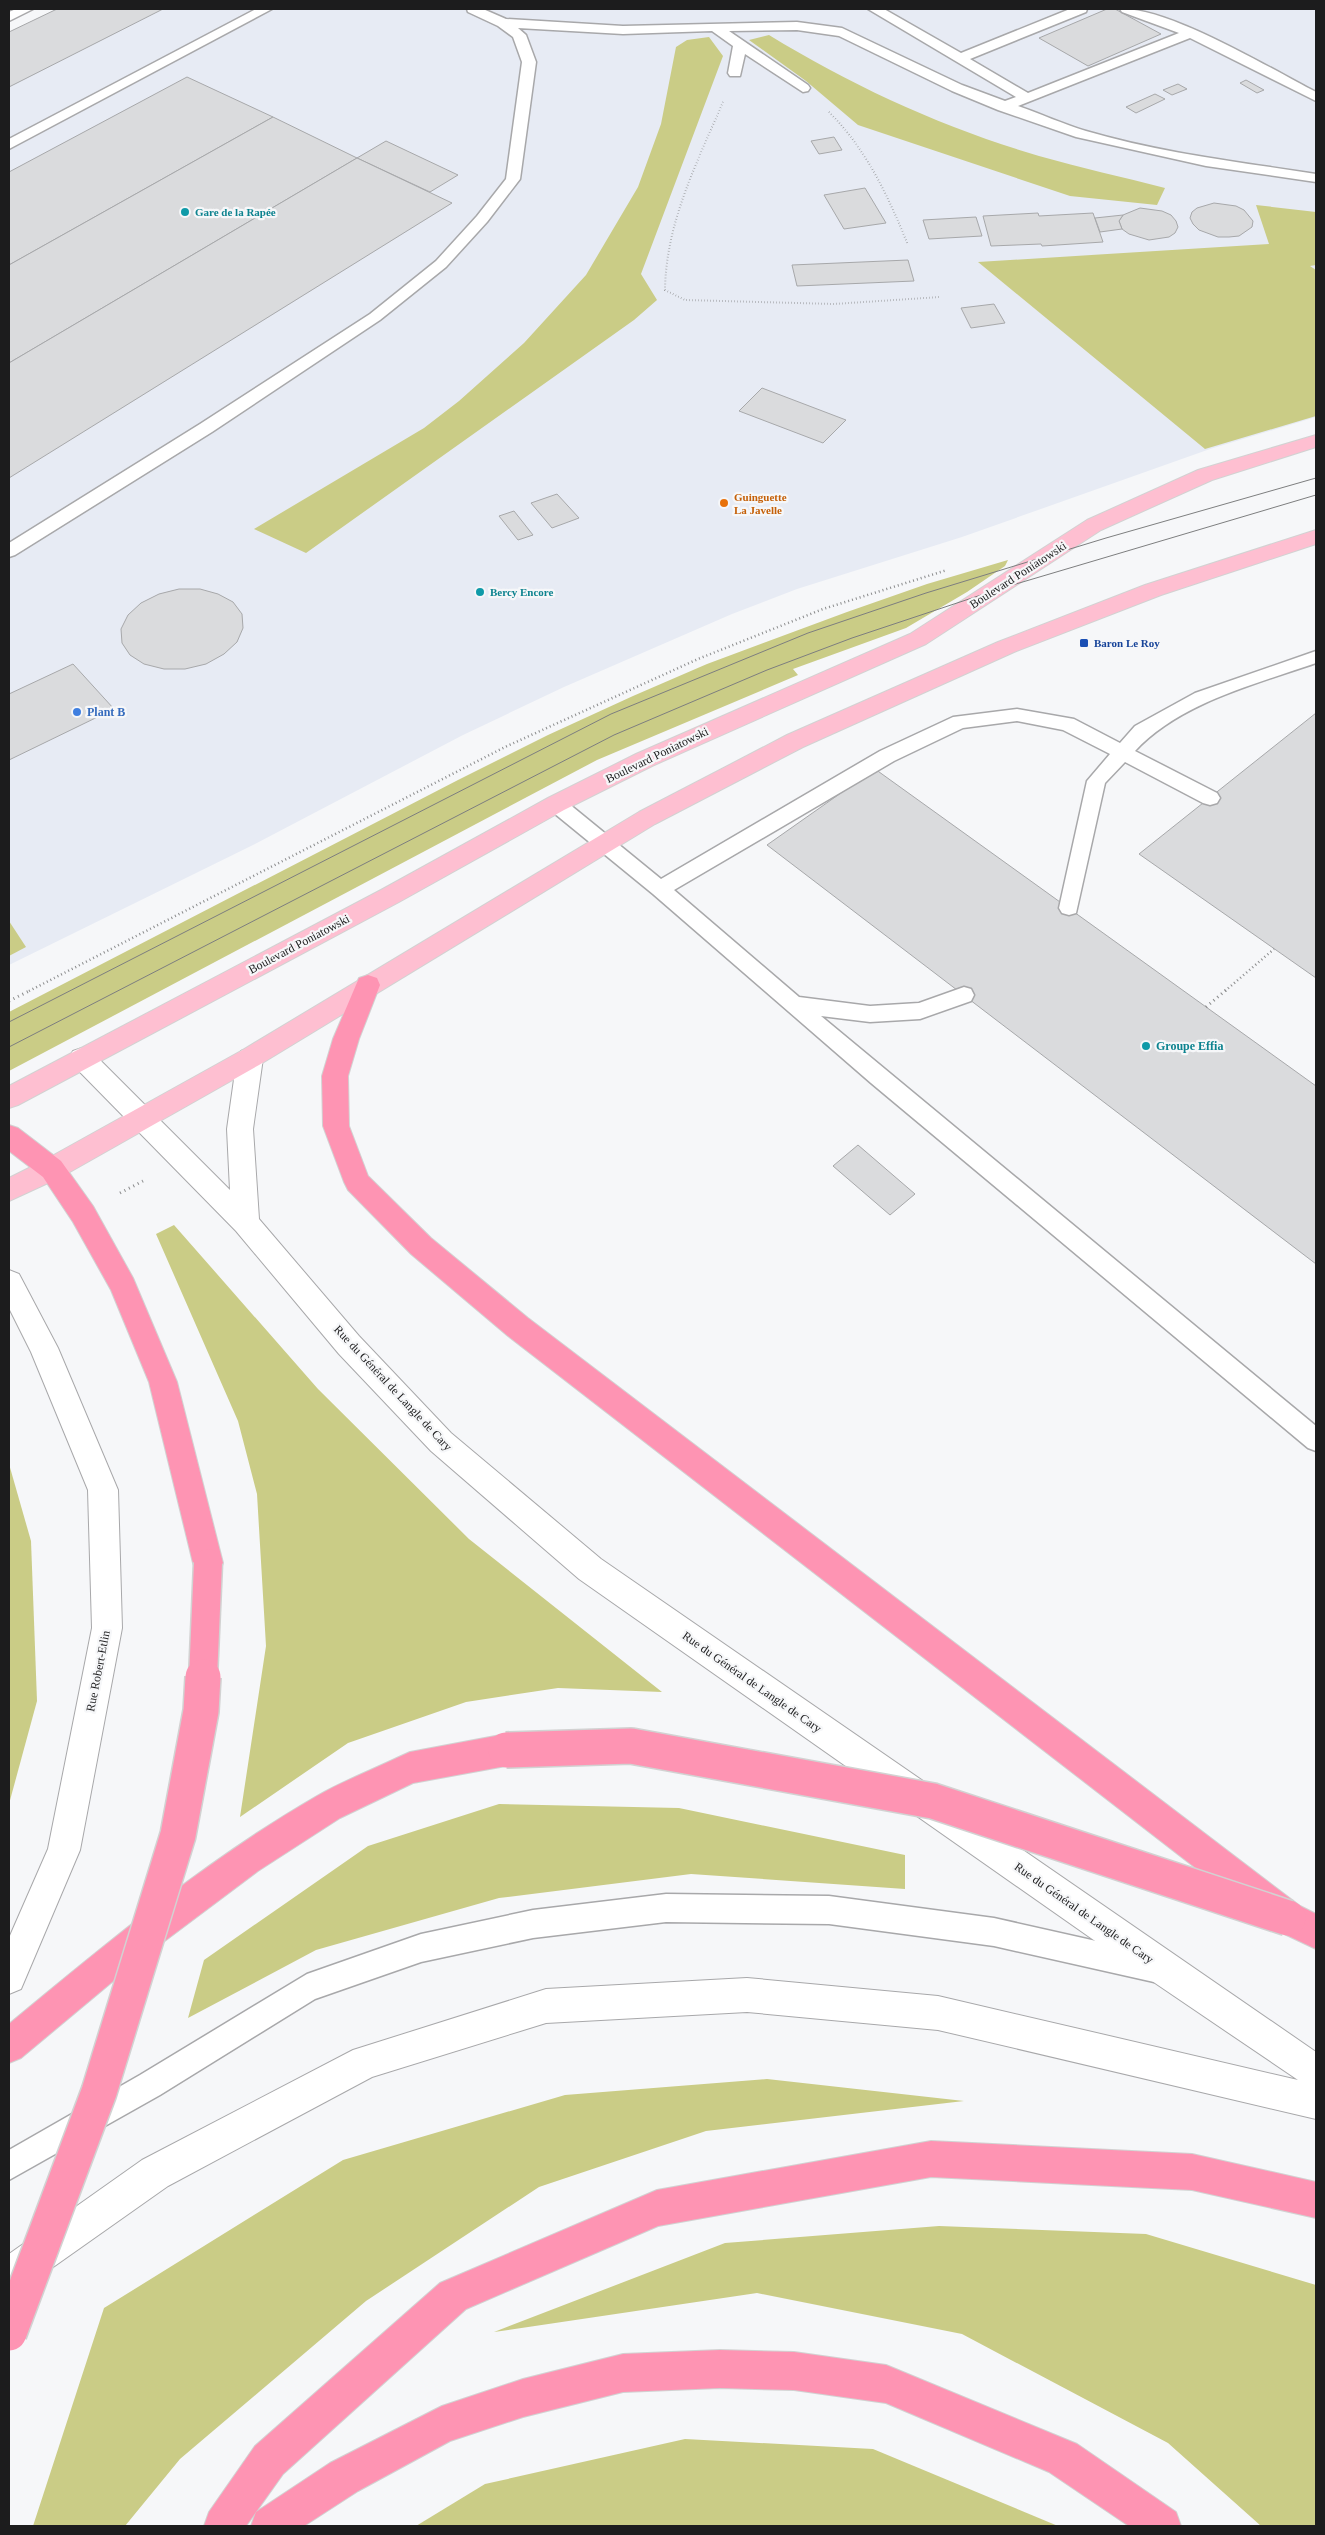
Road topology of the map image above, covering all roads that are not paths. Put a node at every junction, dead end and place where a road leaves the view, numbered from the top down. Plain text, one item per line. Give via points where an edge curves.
1 (26, 9) edge
2 (264, 9) edge
3 (473, 9) edge
4 (875, 9) edge
5 (1081, 9) edge
6 (1127, 9) edge
7 (9, 17) edge
8 (503, 23) junction
9 (715, 26) junction
10 (1191, 33) junction
11 (740, 43) junction
12 (959, 58) junction
13 (735, 73) road end
14 (803, 88) road end
15 (1316, 97) edge
16 (1027, 98) junction
17 (1003, 107) junction
18 (1133, 133) dead end
19 (1081, 134) junction
20 (9, 144) edge
21 (1316, 178) edge
22 (1316, 442) edge
23 (1316, 537) edge
24 (9, 551) edge
25 (1316, 657) edge
26 (1210, 798) dead end
27 (556, 804) junction
28 (603, 844) junction
29 (660, 888) junction
30 (1069, 908) dead end
31 (368, 985) junction
32 (964, 995) dead end
33 (792, 1004) junction
34 (82, 1058) junction
35 (250, 1058) junction
36 (9, 1098) edge
37 (142, 1118) junction
38 (9, 1136) edge
39 (52, 1169) junction
40 (9, 1190) edge
41 (246, 1223) junction
42 (9, 1282) edge
43 (1316, 1440) edge
44 (1302, 1925) edge
45 (1167, 1971) junction
46 (9, 1977) edge
47 (9, 2046) edge
48 (1316, 2072) edge
49 (1316, 2102) edge
50 (9, 2166) edge
51 (1316, 2200) edge
52 (9, 2276) edge
53 (9, 2333) edge
54 (223, 2526) edge
55 (270, 2526) edge
56 (1162, 2526) edge

1 - 7 lane
2 - 20 lane
3 - 8 lane
4 - 12 lane
5 - 12 lane
6 - 10 lane
8 - 9 lane via 623,30
8 - 24 lane via 519,35 529,62 513,179 441,264 351,332 206,428
9 - 11 lane
9 - 17 lane via 798,26 842,32
10 - 15 lane
10 - 16 lane
11 - 13 lane
11 - 14 lane
12 - 16 lane
16 - 17 lane
17 - 19 lane
18 - 19 lane
19 - 21 lane via 1206,162
22 - 27 main road, Boulevard Poniatowski via 1205,475 1094,525 918,639 644,760
23 - 28 main road via 1153,590 1006,647 795,742
25 - 30 lane via 1201,697 1142,731 1096,781
26 - 29 lane via 1067,724 1017,715 960,722 887,756
27 - 28 lane
27 - 34 main road, Boulevard Poniatowski via 390,896
28 - 29 lane
28 - 31 main road
29 - 33 lane
31 - 35 main road
31 - 44 highway via 335,1076 336,1126 357,1182 421,1246 518,1327
32 - 33 lane via 920,1010 870,1014
33 - 43 lane
34 - 36 main road, Boulevard Poniatowski
34 - 37 main road, Rue du Général de Langle de Cary
35 - 37 main road
35 - 41 main road via 240,1129
37 - 39 main road
37 - 41 main road, Rue du Général de Langle de Cary
38 - 39 highway
39 - 40 main road
39 - 53 highway, bridge via 123,1286 163,1382 208,1562 201,1711 178,1835 99,2092
41 - 45 main road, Rue du Général de Langle de Cary via 350,1345 441,1442 590,1570
42 - 46 main road, Rue Robert-Etlin via 44,1348 102,1490 107,1628 64,1850
44 - 47 highway, bridge via 933,1801 630,1746 506,1750 410,1768 330,1807 239,1864 118,1954
45 - 48 main road, Rue du Général de Langle de Cary
45 - 50 lane via 994,1932 829,1910 666,1908 533,1924 420,1948 307,1988 150,2085
49 - 52 main road via 938,2013 747,1995 546,2006 366,2062 155,2172
51 - 54 highway via 1192,2172 931,2159 657,2208 452,2296 269,2460
55 - 56 highway via 344,2477 442,2425 523,2398 623,2373 720,2369 794,2371 886,2384 1063,2458

